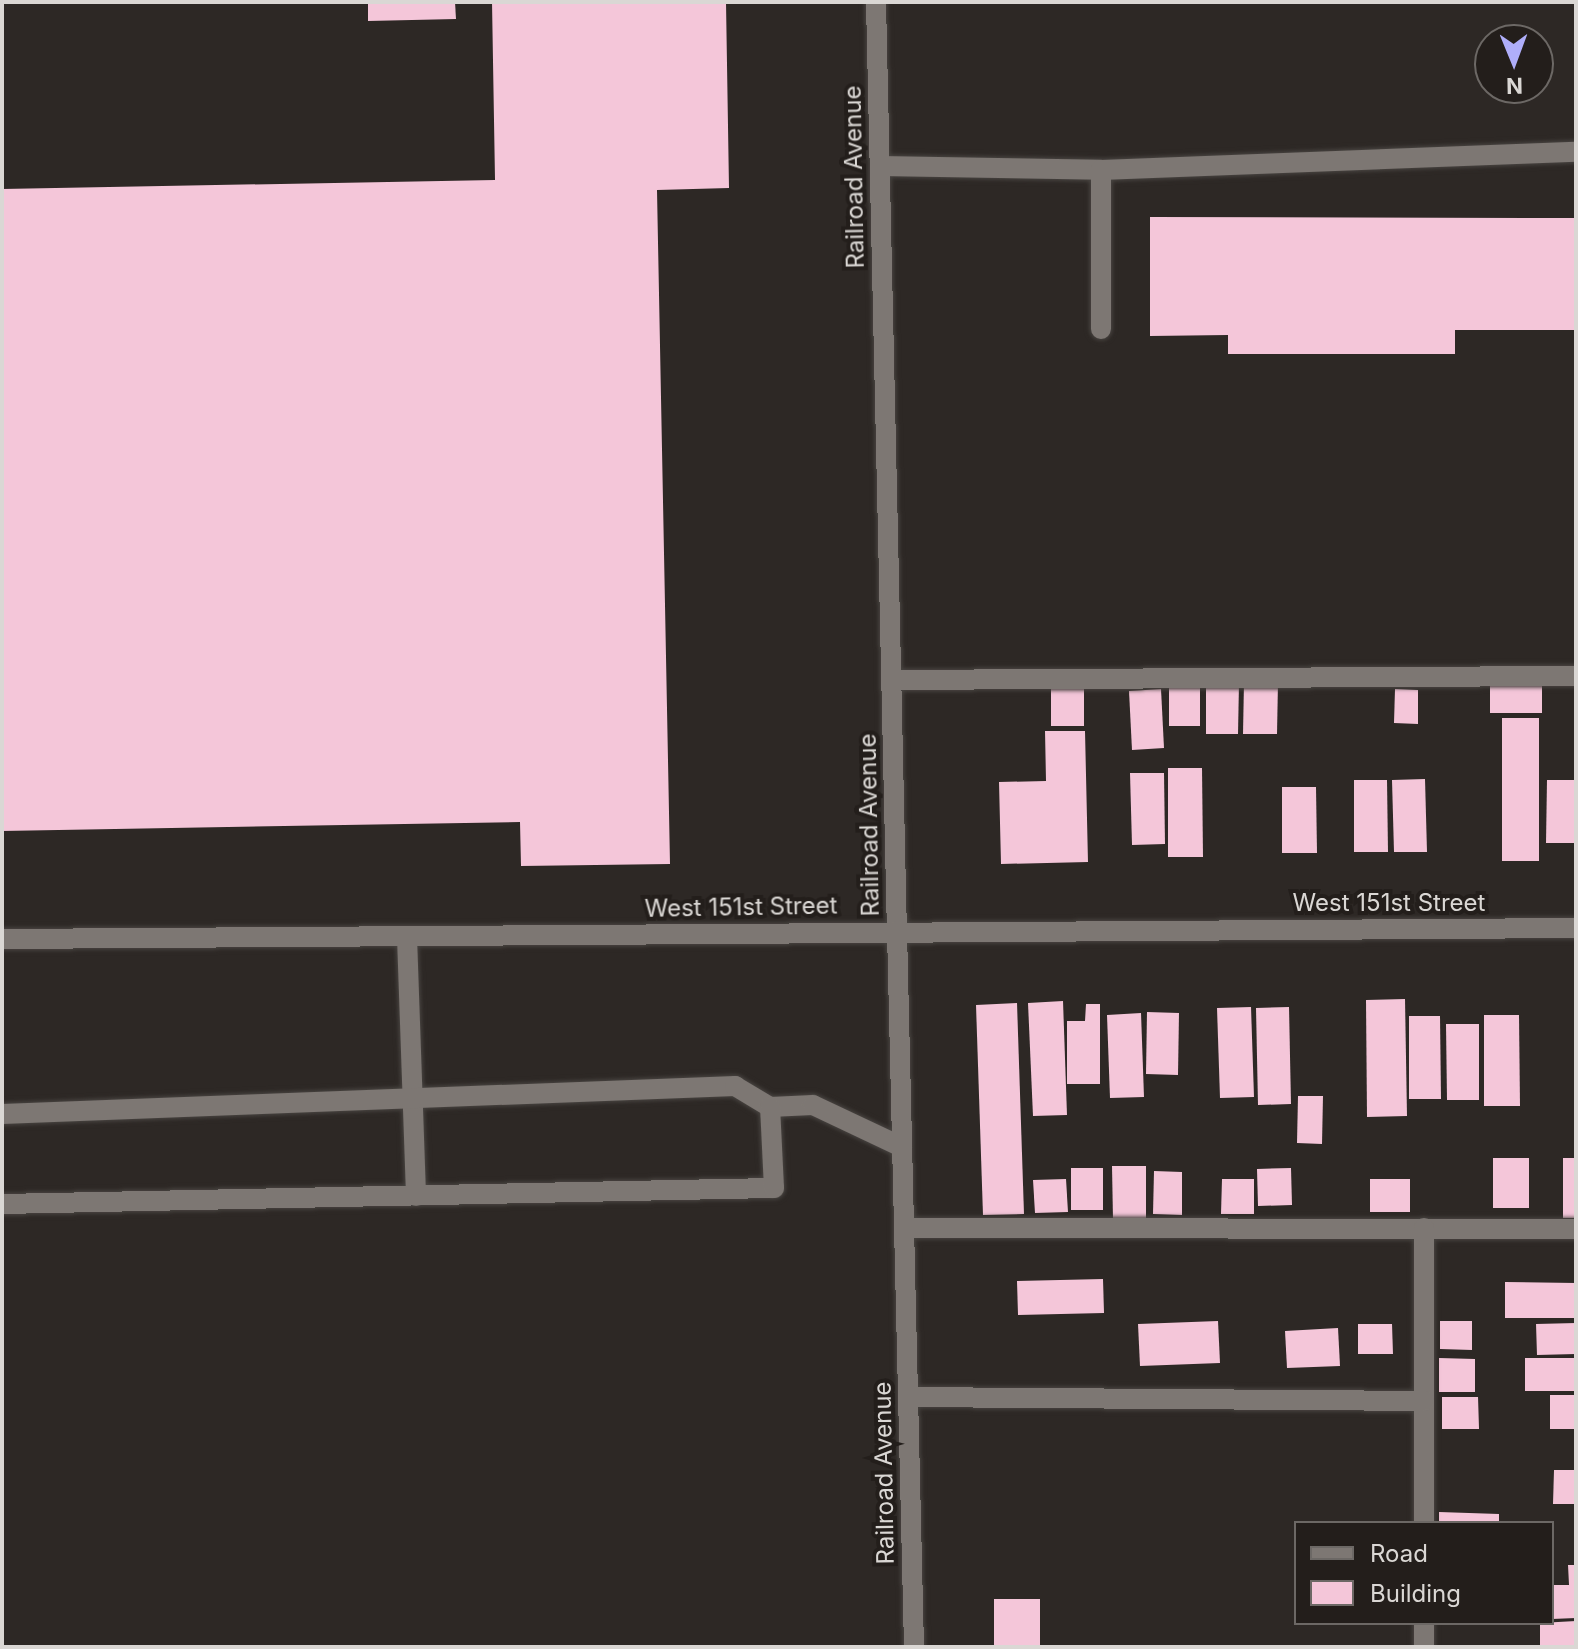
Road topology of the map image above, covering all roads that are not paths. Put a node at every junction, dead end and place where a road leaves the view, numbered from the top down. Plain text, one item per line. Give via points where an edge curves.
1 (876, 2) edge
2 (1576, 152) edge
3 (880, 166) junction
4 (1101, 170) junction
5 (1101, 329) dead end
6 (1576, 676) edge
7 (892, 680) junction
8 (1576, 928) edge
9 (897, 931) junction
10 (407, 937) junction
11 (2, 939) edge
12 (412, 1098) junction
13 (770, 1107) junction
14 (2, 1114) edge
15 (902, 1147) junction
16 (416, 1196) junction
17 (2, 1204) edge
18 (904, 1228) junction
19 (1424, 1228) junction
20 (1576, 1229) edge
21 (908, 1397) junction
22 (1424, 1401) junction
23 (1424, 1521) edge
24 (1424, 1625) edge
25 (914, 1647) edge
26 (1424, 1647) edge

1 - 3 street, Railroad Avenue
2 - 4 street
3 - 4 street
3 - 7 street, Railroad Avenue
4 - 5 street
6 - 7 street
7 - 9 street, Railroad Avenue
8 - 9 street, West 151st Street
9 - 10 street, West 151st Street
9 - 15 street, Railroad Avenue
10 - 11 street, West 151st Street
10 - 12 street
12 - 13 street via 735,1086
12 - 14 street
12 - 16 street
13 - 15 street via 813,1105
13 - 16 street via 774,1188
15 - 18 street, Railroad Avenue
16 - 17 street
18 - 19 street
18 - 21 street, Railroad Avenue
19 - 20 street
19 - 22 street
21 - 22 street
21 - 25 street, Railroad Avenue
22 - 23 street
24 - 26 street

